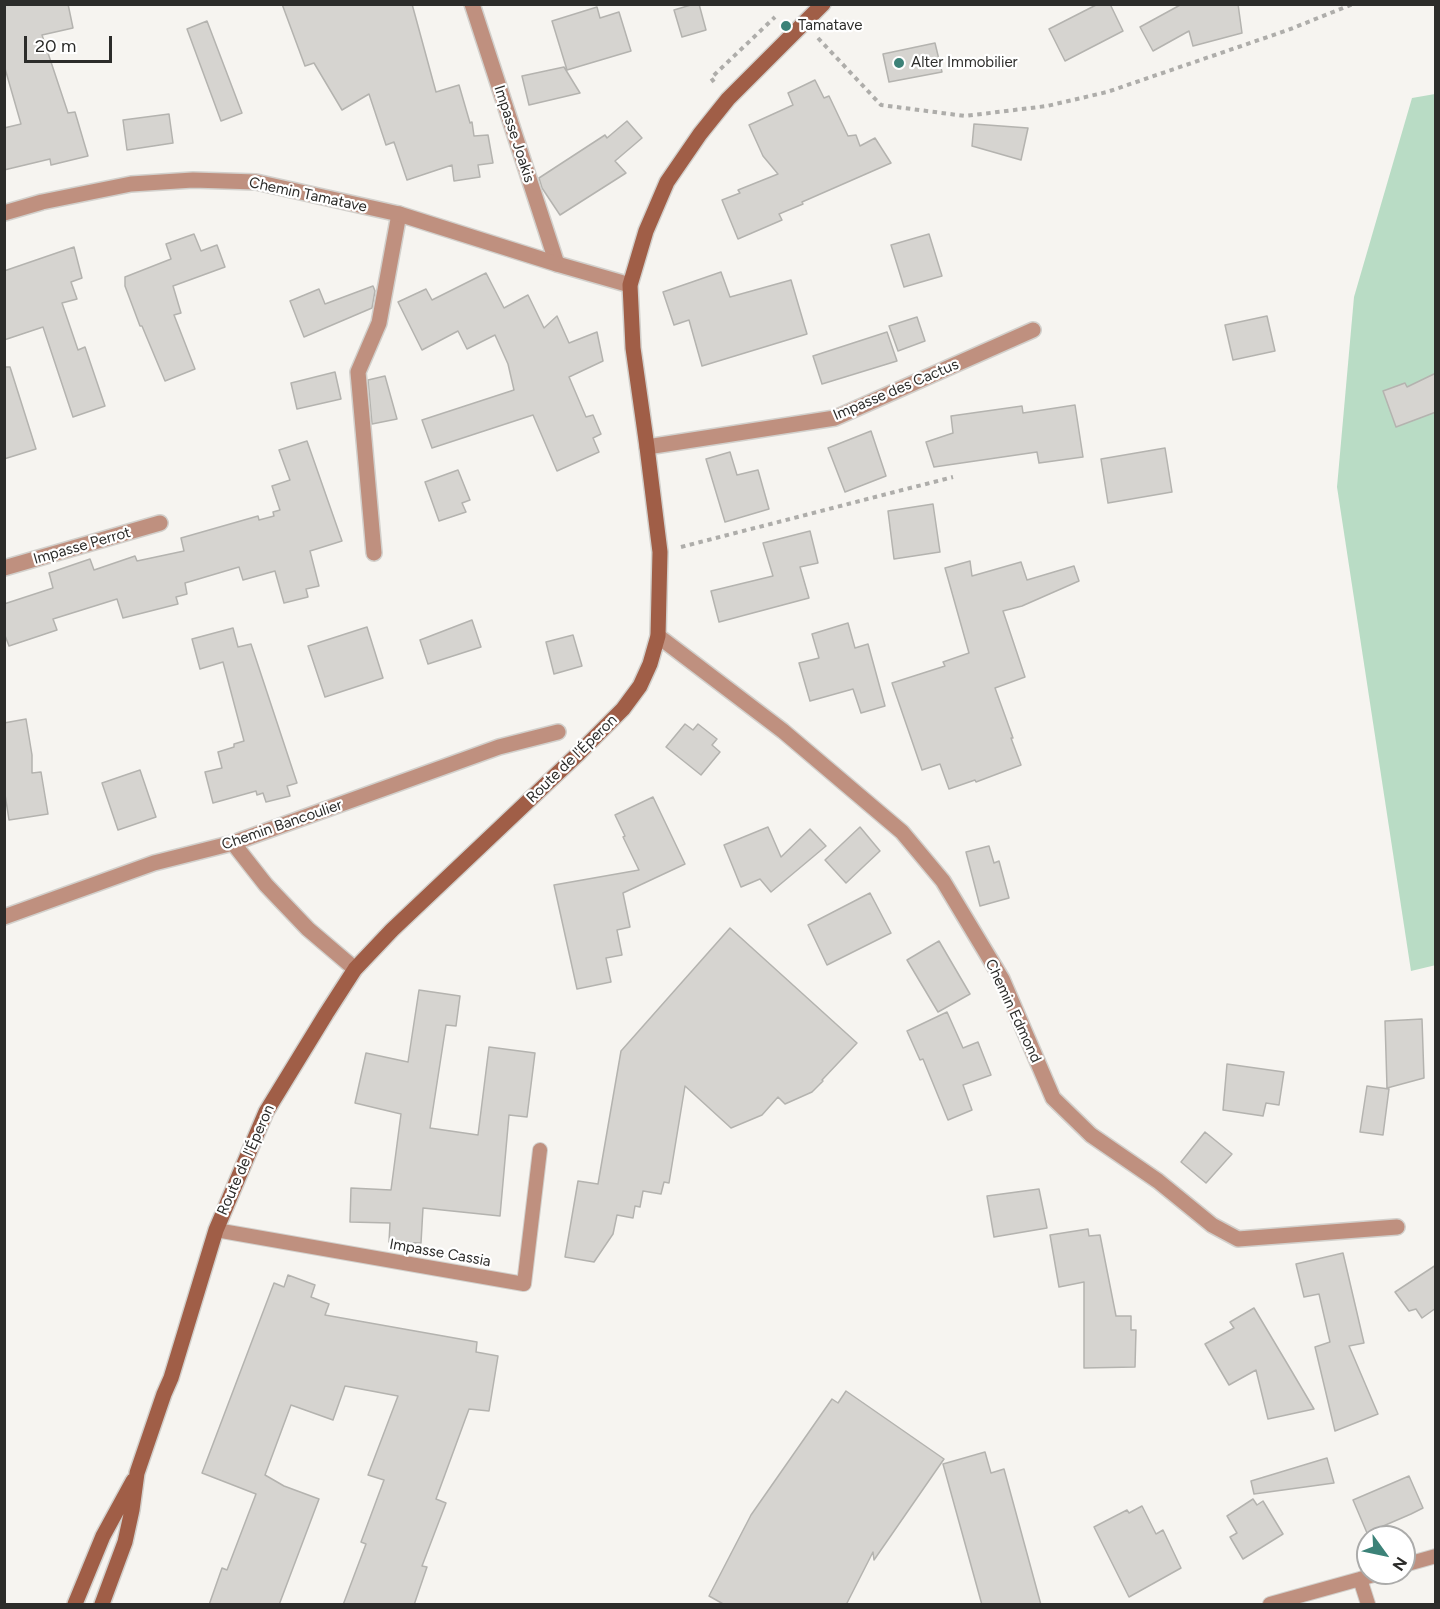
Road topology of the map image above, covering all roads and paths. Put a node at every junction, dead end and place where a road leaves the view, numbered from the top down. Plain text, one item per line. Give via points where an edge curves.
1 (472, 4) edge
2 (823, 4) edge
3 (1353, 4) edge
4 (805, 24) junction
5 (4, 213) edge
6 (399, 214) junction
7 (557, 264) junction
8 (630, 285) junction
9 (1033, 330) dead end
10 (647, 447) junction
11 (953, 477) dead end
12 (160, 524) dead end
13 (660, 552) junction
14 (374, 553) dead end
15 (4, 568) edge
16 (658, 636) junction
17 (558, 732) dead end
18 (233, 843) junction
19 (4, 917) edge
20 (355, 969) junction
21 (540, 1150) dead end
22 (1397, 1227) dead end
23 (216, 1230) junction
24 (138, 1473) junction
25 (1436, 1556) edge
26 (1416, 1562) edge
27 (1356, 1580) edge
28 (1362, 1585) edge
29 (75, 1605) edge
30 (102, 1605) edge
31 (1270, 1605) edge
32 (1368, 1605) edge

1 - 7 street, Impasse Joakis
2 - 4 main road, Route de l'Éperon
3 - 4 path via 1107,92 1047,106 965,116 881,105
4 - 8 main road, Route de l'Éperon via 728,99 667,182 646,231
5 - 6 street, Chemin Tamatave via 130,184 193,180 256,182
6 - 7 street, Chemin Tamatave
6 - 14 street via 379,323 358,372
7 - 8 street, Chemin Tamatave
8 - 10 main road, Route de l'Éperon via 633,348
9 - 10 street, Impasse des Cactus via 835,418
10 - 13 main road, Route de l'Éperon
11 - 13 path
12 - 15 street, Impasse Perrot
13 - 16 main road, Route de l'Éperon
16 - 20 main road, Route de l'Éperon via 651,664 623,709
16 - 22 street, Chemin Edmond via 783,731 902,832 943,881 1002,979 1053,1098 1091,1135 1158,1181 1212,1226 1238,1239
17 - 18 street, Chemin Bancoulier via 499,747
18 - 19 street, Chemin Bancoulier via 154,864
18 - 20 street via 301,922
20 - 23 main road, Route de l'Éperon via 266,1112
21 - 23 lane, Impasse Cassia via 524,1284
23 - 24 main road, Route de l'Éperon
24 - 29 main road, Route de l'Éperon via 103,1536
24 - 30 main road, Route de l'Éperon via 125,1542
25 - 26 lane
27 - 31 lane
28 - 32 lane

